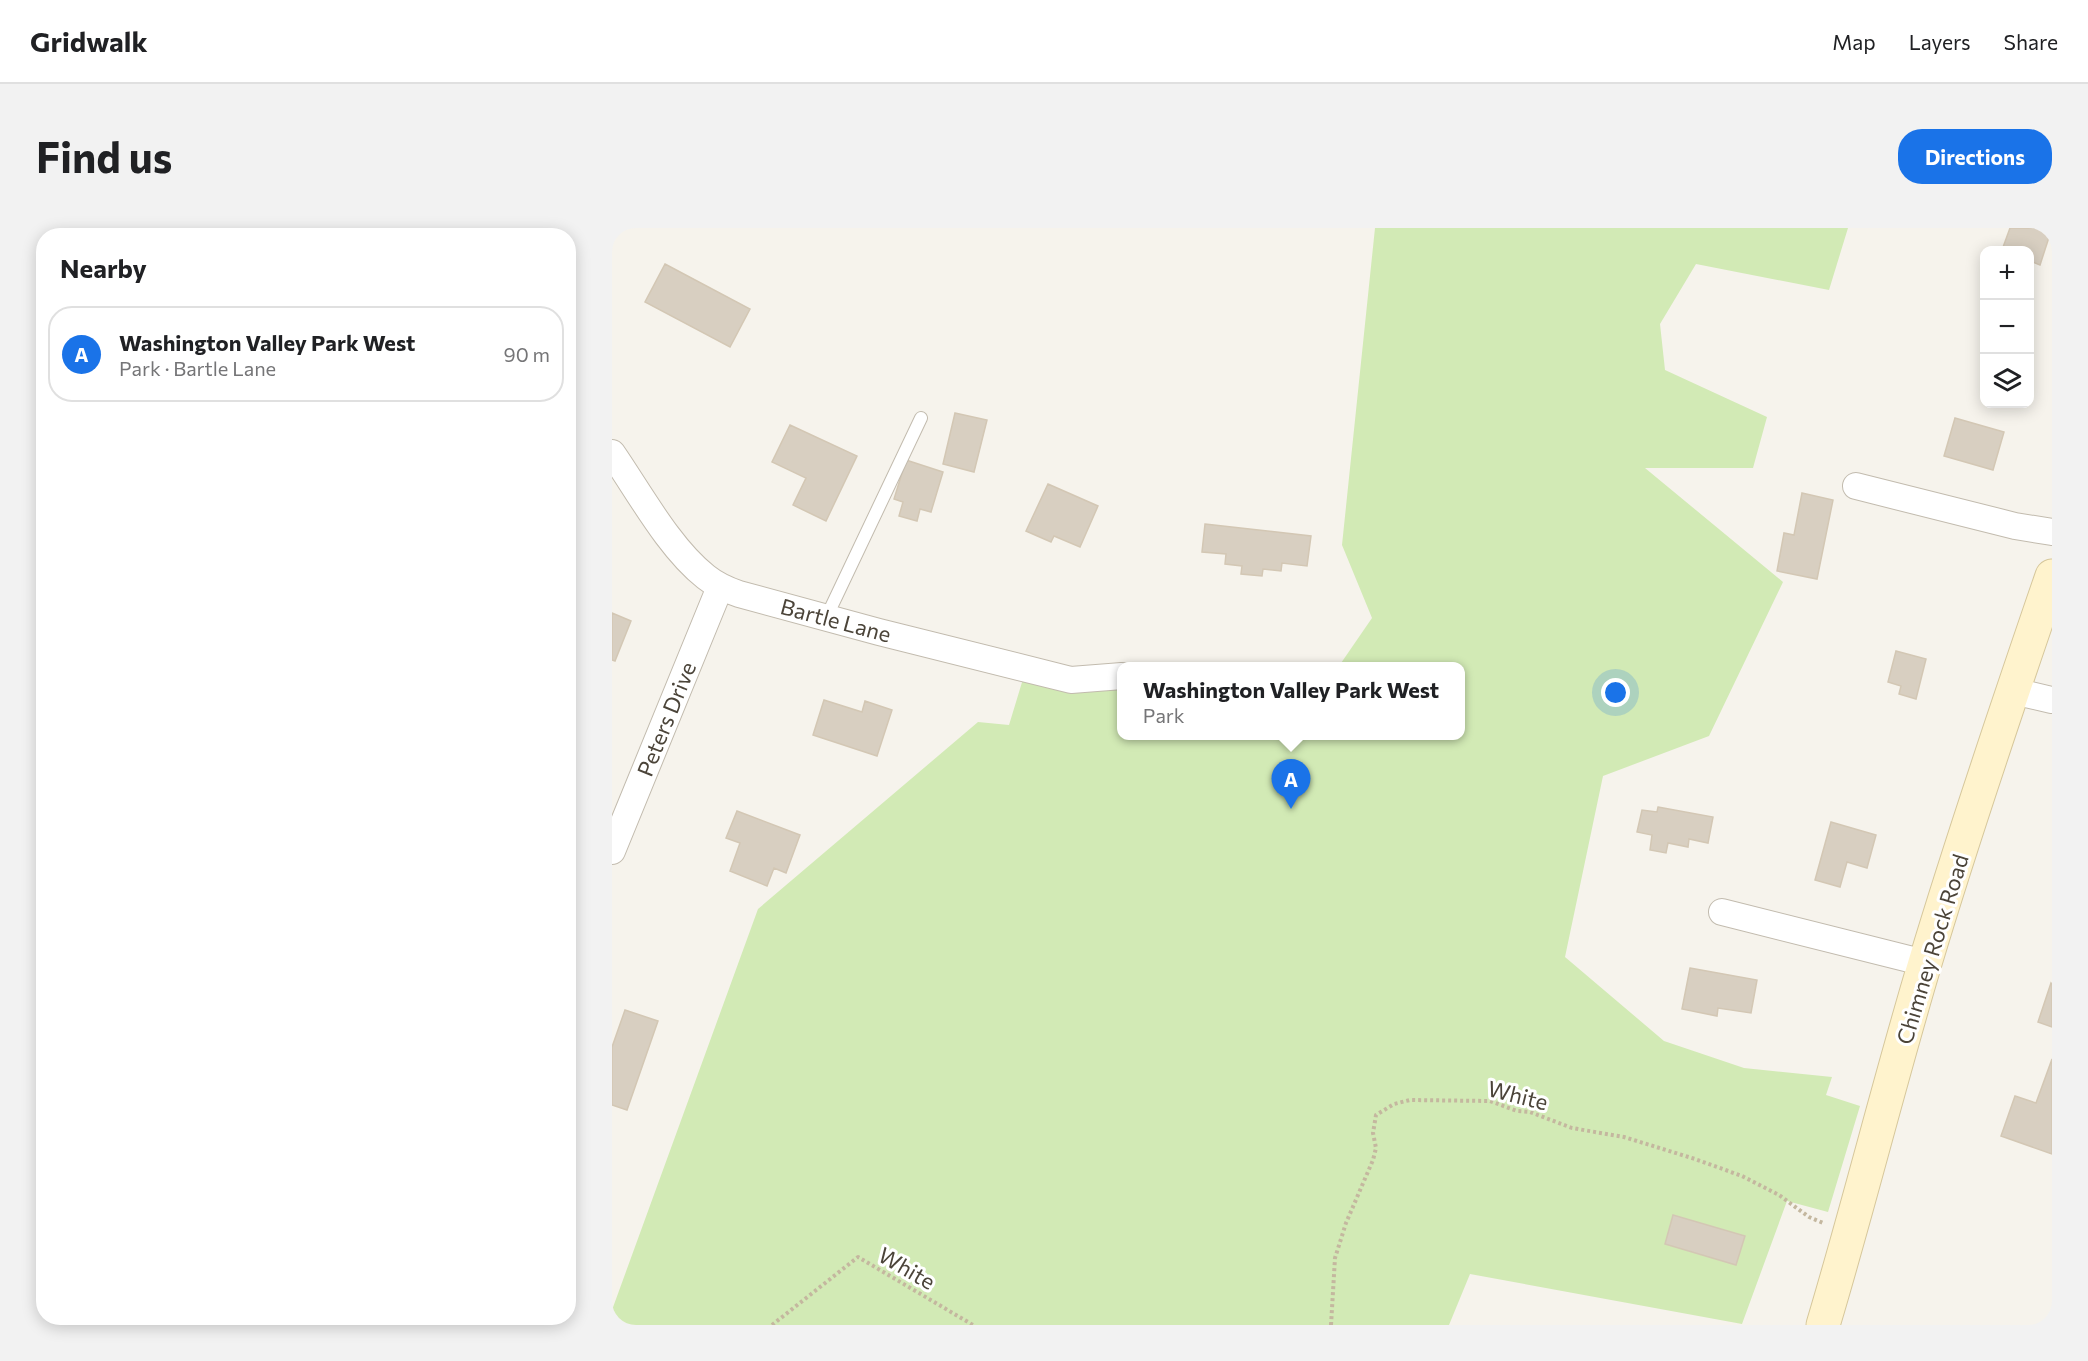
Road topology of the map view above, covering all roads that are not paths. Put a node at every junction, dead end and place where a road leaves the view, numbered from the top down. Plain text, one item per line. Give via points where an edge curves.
1 (921, 418) dead end
2 (612, 453) edge
3 (1856, 486) dead end
4 (2052, 532) edge
5 (2052, 576) edge
6 (720, 587) junction
7 (826, 618) junction
8 (1117, 676) edge
9 (2013, 691) junction
10 (2052, 700) edge
11 (612, 851) edge
12 (1722, 912) dead end
13 (1925, 963) junction
14 (1823, 1325) edge

1 - 7 lane
2 - 6 street, Bartle Lane via 676,546
3 - 4 street
5 - 9 street, Chimney Rock Road
6 - 7 street, Bartle Lane
6 - 11 street, Peters Drive
7 - 8 street, Bartle Lane via 1071,680
9 - 10 street
9 - 13 street, Chimney Rock Road
12 - 13 street
13 - 14 street, Chimney Rock Road

